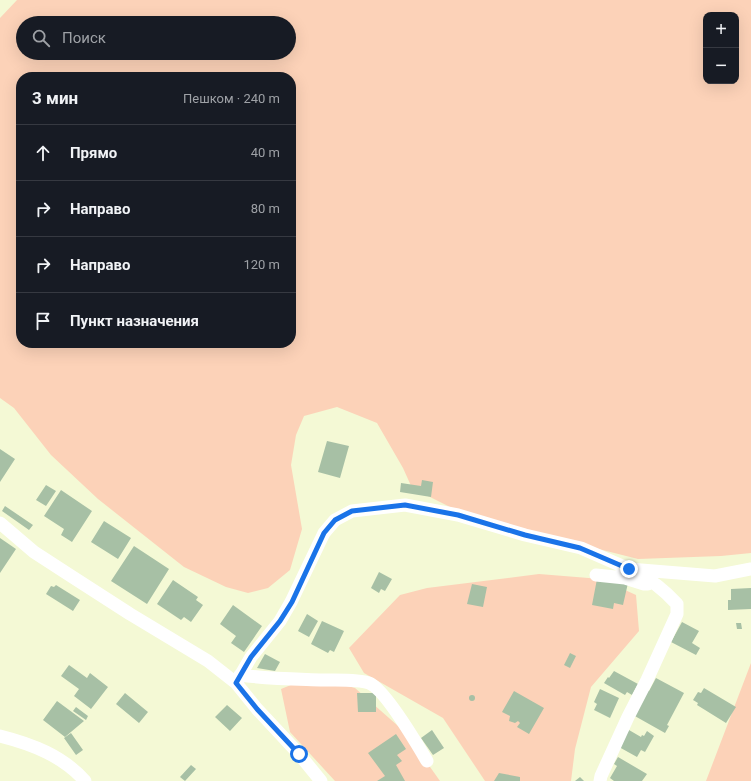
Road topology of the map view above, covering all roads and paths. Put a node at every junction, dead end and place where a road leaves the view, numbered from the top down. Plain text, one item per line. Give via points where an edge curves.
1 (0, 523) edge
2 (751, 568) edge
3 (629, 569) junction
4 (596, 575) dead end
5 (656, 584) junction
6 (238, 679) junction
7 (0, 736) edge
8 (428, 761) dead end
9 (85, 781) edge
10 (321, 781) edge
11 (600, 781) edge

1 - 6 street via 34,552
2 - 3 street via 715,576
3 - 5 street
3 - 6 street via 580,548 458,515 405,505 352,511 335,520 324,533 284,614 251,657
4 - 5 street
5 - 11 street via 677,604 677,614
6 - 8 street via 346,680 369,683 383,693
6 - 10 street via 257,709
7 - 9 street via 27,743 60,759

